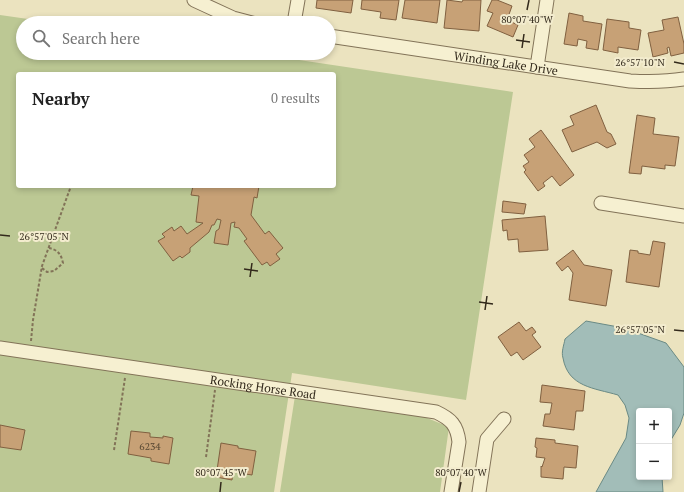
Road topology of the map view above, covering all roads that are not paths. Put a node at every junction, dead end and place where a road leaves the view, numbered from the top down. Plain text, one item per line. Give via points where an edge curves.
1 (194, 0) edge
2 (298, 0) edge
3 (547, 0) edge
4 (229, 16) edge
5 (295, 16) edge
6 (336, 37) edge
7 (537, 67) junction
8 (684, 79) edge
9 (601, 203) dead end
10 (684, 216) edge
11 (0, 348) edge
12 (504, 419) dead end
13 (451, 492) edge
14 (479, 492) edge

1 - 4 street
2 - 5 street
3 - 7 street
6 - 7 street, Winding Lake Drive
7 - 8 street, Winding Lake Drive via 630,81
9 - 10 street
11 - 13 street, Rocking Horse Road via 427,409 443,415 456,427 459,442
12 - 14 street via 487,439

